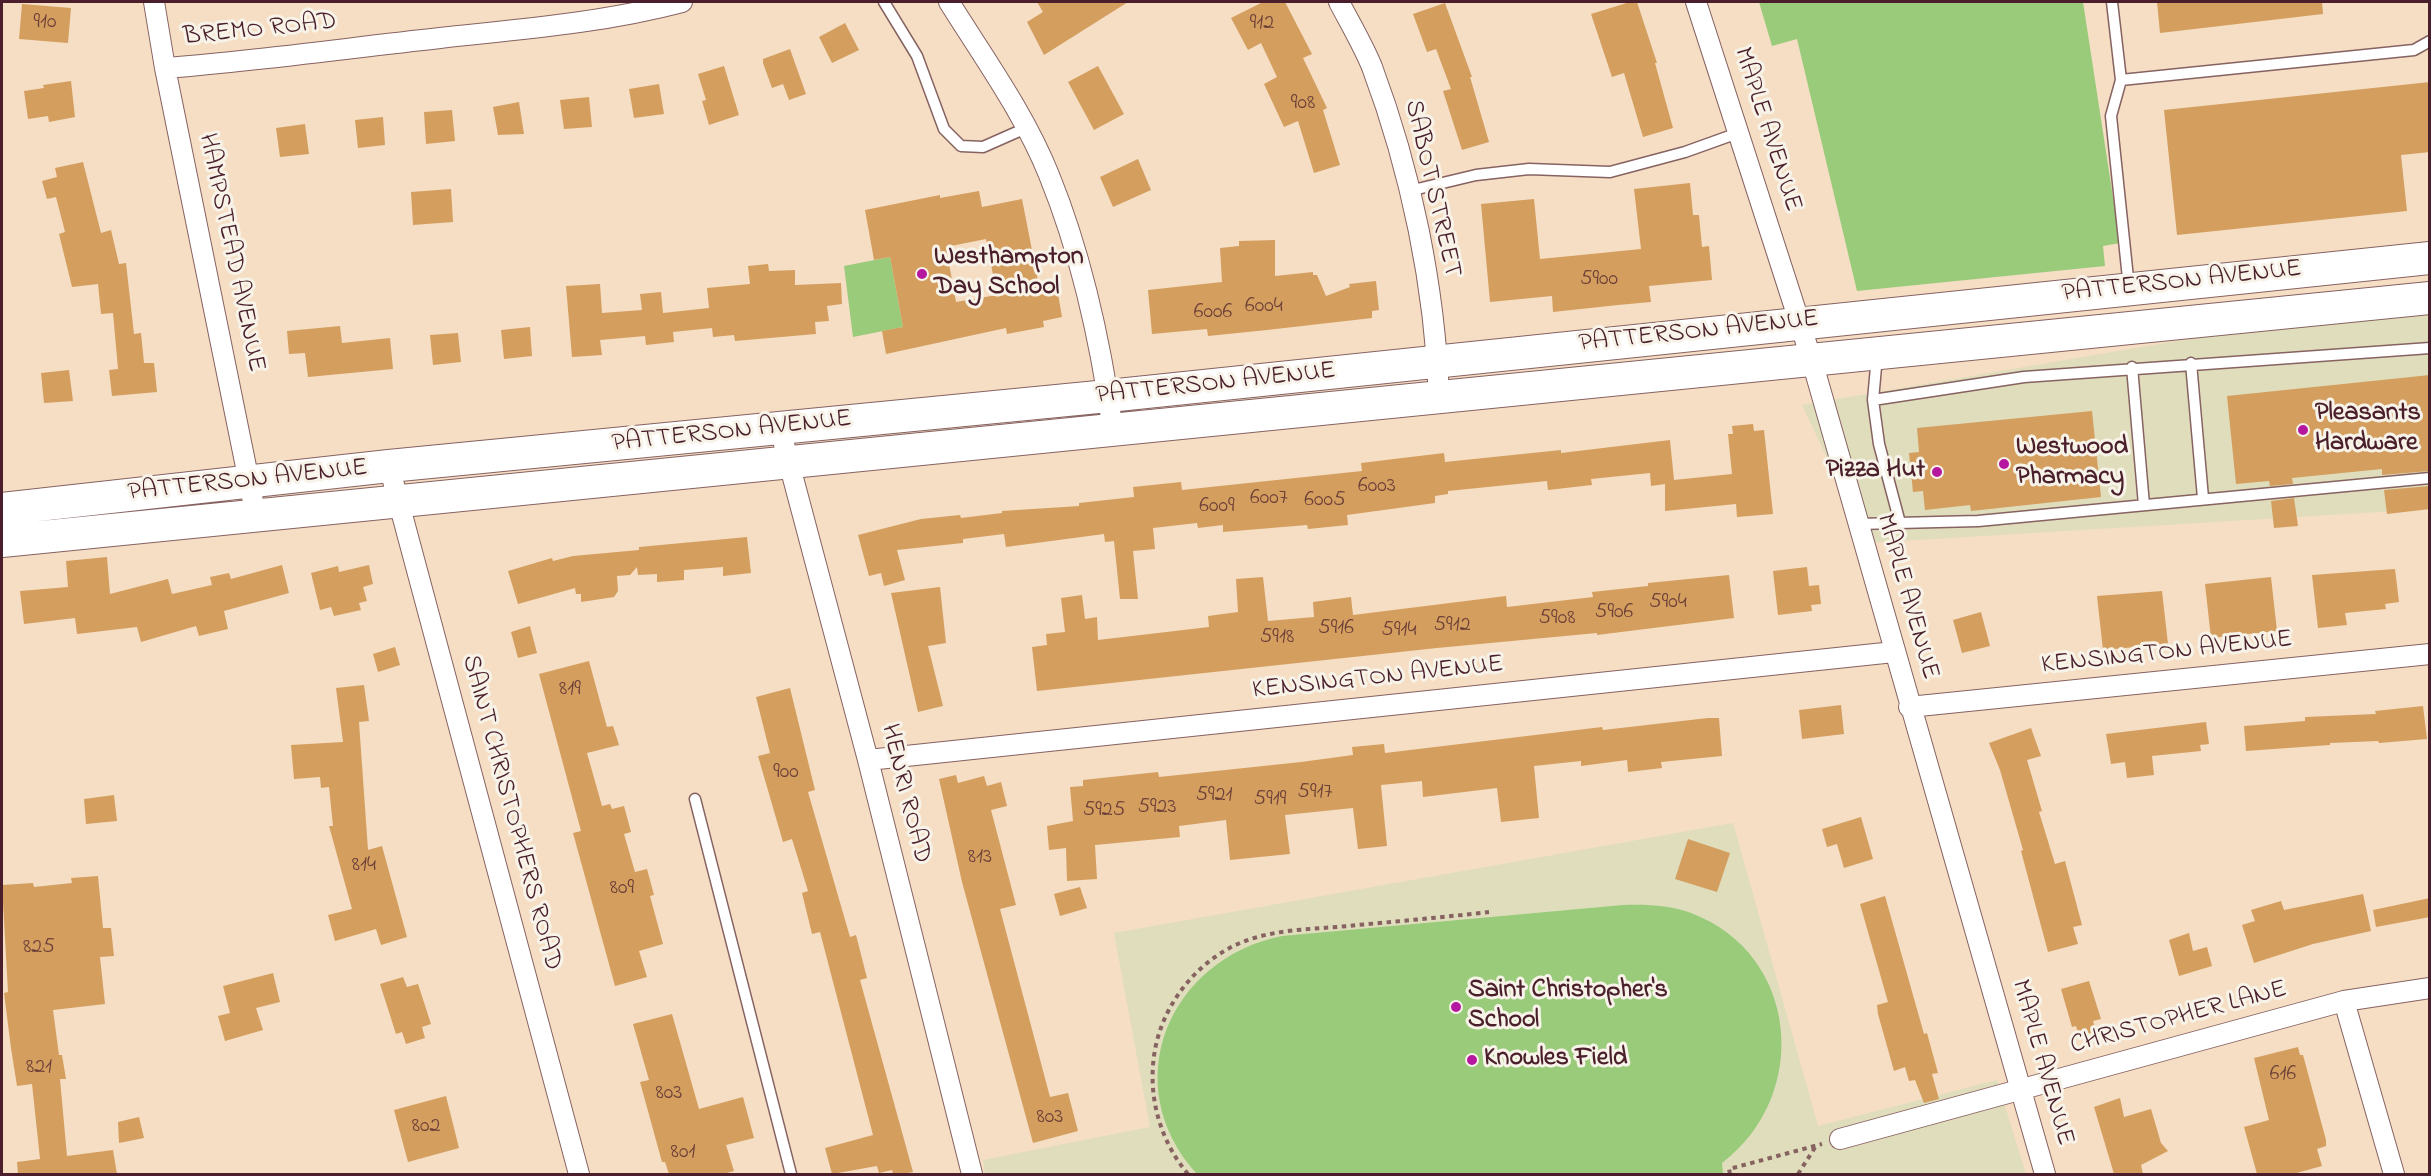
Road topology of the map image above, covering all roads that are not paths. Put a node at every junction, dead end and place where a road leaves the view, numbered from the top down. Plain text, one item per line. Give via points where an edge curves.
1 (154, 2) edge
2 (682, 2) edge
3 (884, 2) edge
4 (949, 2) edge
5 (1339, 2) edge
6 (1696, 2) edge
7 (2112, 2) edge
8 (2430, 41) edge
9 (165, 68) junction
10 (2121, 81) junction
11 (1026, 128) junction
12 (1738, 133) junction
13 (1409, 191) junction
14 (2430, 258) edge
15 (2130, 288) junction
16 (2430, 298) edge
17 (1799, 322) junction
18 (2430, 348) edge
19 (1877, 355) junction
20 (1437, 361) junction
21 (1812, 361) junction
22 (2191, 363) junction
23 (2132, 368) junction
24 (1108, 396) junction
25 (1439, 398) junction
26 (1873, 400) junction
27 (780, 429) junction
28 (1113, 430) junction
29 (790, 462) junction
30 (389, 466) junction
31 (2430, 478) edge
32 (249, 481) junction
33 (2203, 498) junction
34 (398, 501) junction
35 (2144, 505) junction
36 (2, 509) edge
37 (256, 516) junction
38 (1900, 523) junction
39 (1858, 524) junction
40 (2, 541) edge
41 (1894, 652) junction
42 (2430, 654) edge
43 (1909, 707) junction
44 (868, 760) junction
45 (695, 799) dead end
46 (2430, 988) edge
47 (2344, 1001) junction
48 (2021, 1090) junction
49 (1840, 1139) road end
50 (579, 1174) edge
51 (791, 1174) edge
52 (972, 1174) edge
53 (2045, 1174) edge
54 (2394, 1174) edge

1 - 9 street, HAMPSTEAD AVENUE
2 - 9 street, BREMO ROAD via 576,25
3 - 11 lane via 917,56 944,129 961,146 983,147
4 - 11 street
5 - 13 street, SABOT STREET via 1371,65 1398,144
6 - 12 street, MAPLE AVENUE
7 - 10 lane
8 - 10 lane via 2414,50
9 - 32 street, HAMPSTEAD AVENUE
10 - 15 lane via 2111,116
11 - 24 street via 1049,174 1079,259
12 - 13 lane via 1610,172 1529,169 1476,175
12 - 17 street, MAPLE AVENUE
13 - 20 street, SABOT STREET
14 - 15 main road, PATTERSON AVENUE
15 - 17 main road, PATTERSON AVENUE
16 - 19 main road, PATTERSON AVENUE
17 - 20 main road, PATTERSON AVENUE
17 - 21 street, MAPLE AVENUE
18 - 22 lane
19 - 21 main road, PATTERSON AVENUE
19 - 26 lane
20 - 24 main road, PATTERSON AVENUE
20 - 25 street, SABOT STREET
21 - 25 main road, PATTERSON AVENUE
21 - 39 street, MAPLE AVENUE
22 - 23 lane
22 - 33 lane
23 - 26 lane via 2024,377
23 - 35 lane
24 - 27 main road, PATTERSON AVENUE
24 - 28 street
25 - 28 main road, PATTERSON AVENUE
26 - 38 lane via 1879,444
27 - 29 street, HENRI ROAD
27 - 30 main road, PATTERSON AVENUE
28 - 29 main road, PATTERSON AVENUE
29 - 34 main road, PATTERSON AVENUE
29 - 44 street, HENRI ROAD
30 - 32 main road, PATTERSON AVENUE
30 - 34 street, SAINT CHRISTOPHERS ROAD
31 - 33 lane
32 - 36 main road, PATTERSON AVENUE
32 - 37 street, HAMPSTEAD AVENUE
33 - 35 lane
34 - 37 main road, PATTERSON AVENUE
34 - 50 street, SAINT CHRISTOPHERS ROAD
35 - 38 lane via 1978,521
37 - 40 main road, PATTERSON AVENUE
38 - 39 lane
39 - 41 street, MAPLE AVENUE
41 - 43 street, MAPLE AVENUE
41 - 44 street, KENSINGTON AVENUE
42 - 43 street, KENSINGTON AVENUE
43 - 48 street, MAPLE AVENUE
44 - 52 street, HENRI ROAD
45 - 51 lane
46 - 47 street, CHRISTOPHER LANE
47 - 48 street, CHRISTOPHER LANE
47 - 54 street
48 - 49 street, CHRISTOPHER LANE
48 - 53 street, MAPLE AVENUE

